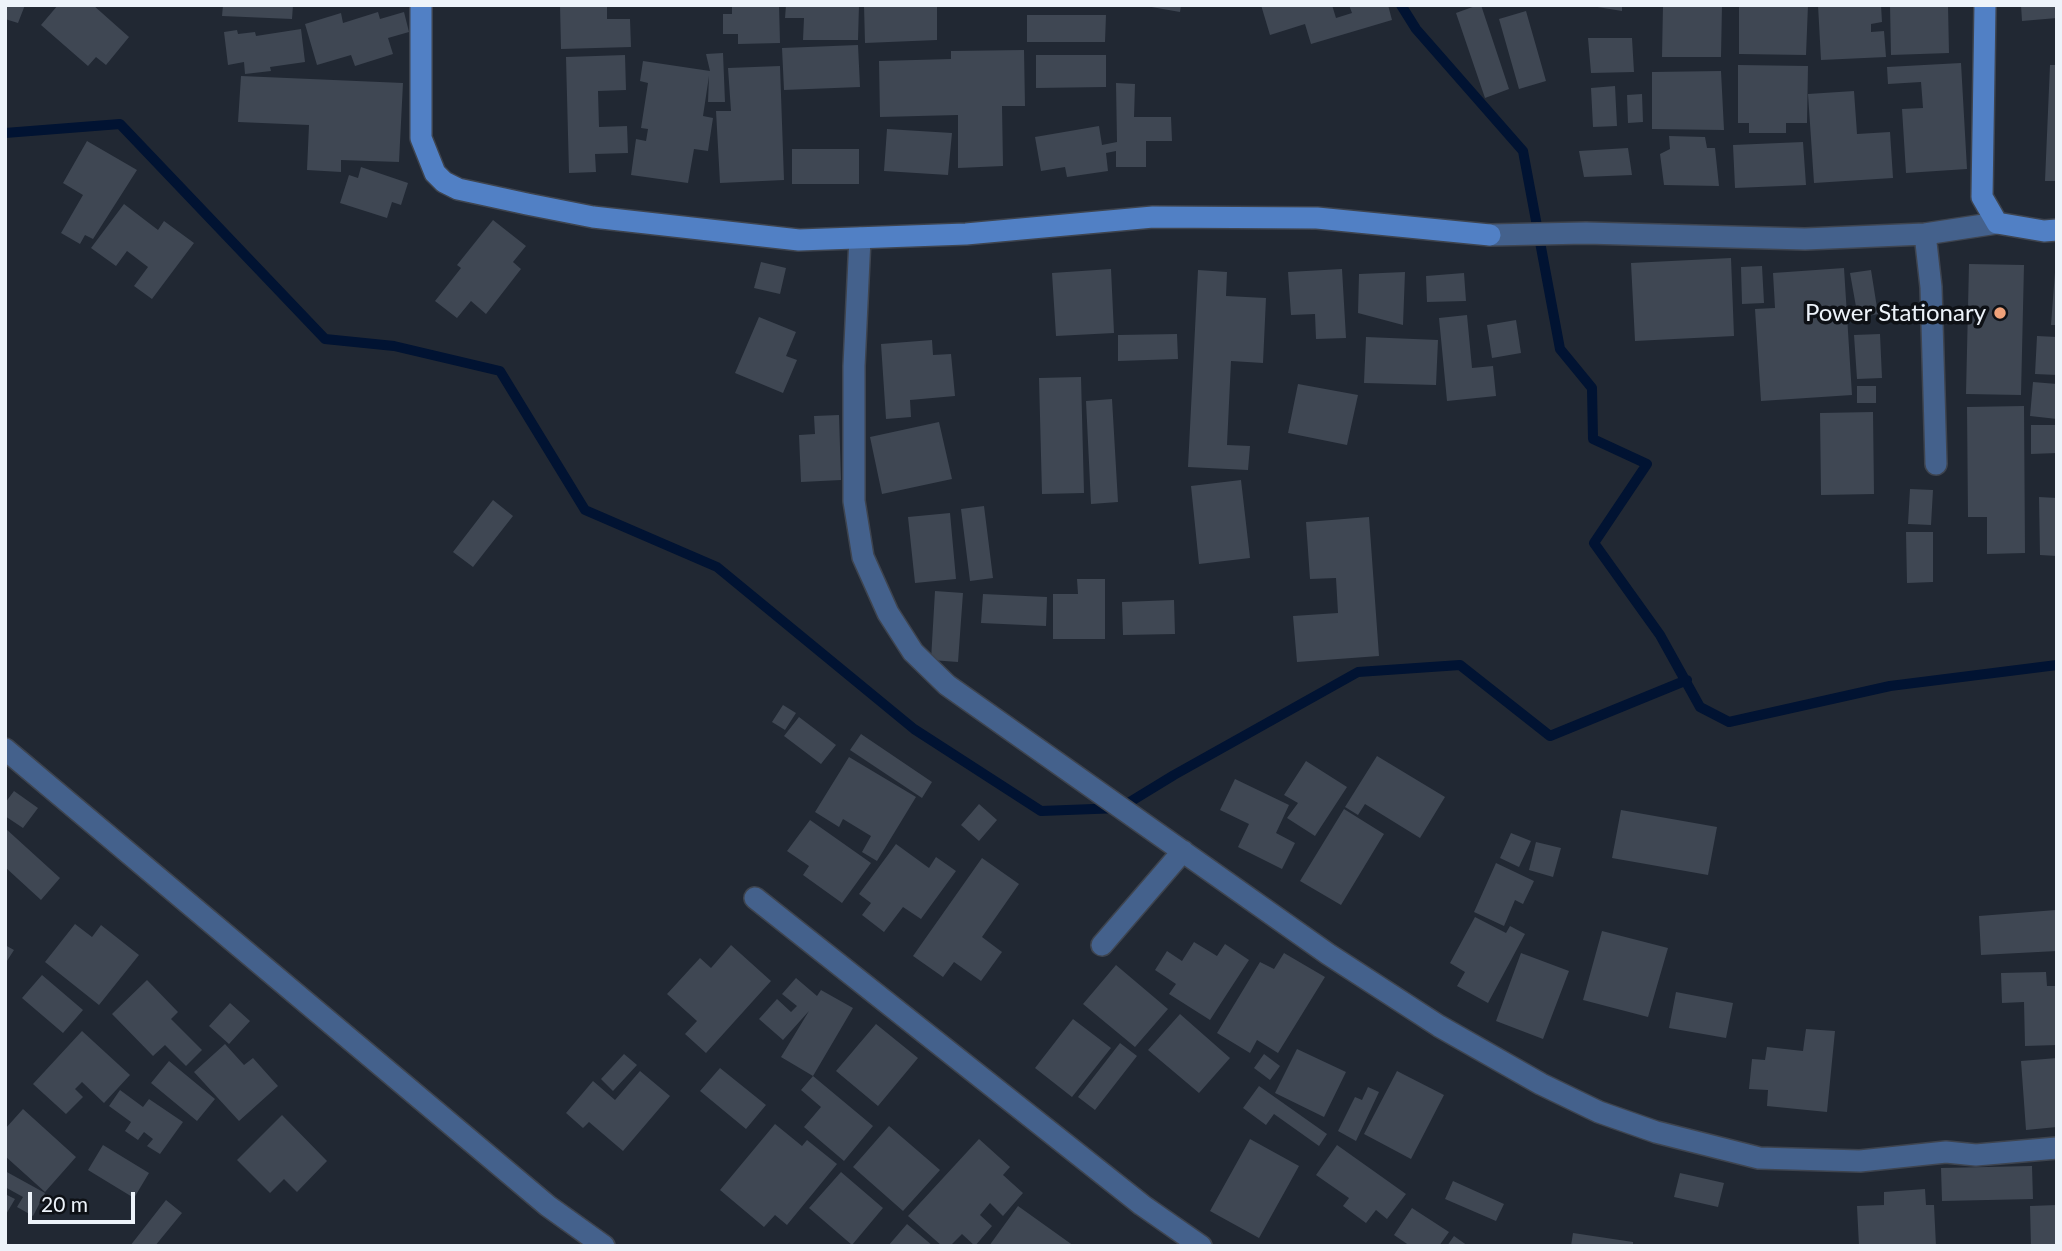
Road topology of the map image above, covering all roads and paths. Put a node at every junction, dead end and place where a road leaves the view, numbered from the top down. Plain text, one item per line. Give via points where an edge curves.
1 (421, 5) edge
2 (1985, 5) edge
3 (1997, 223) junction
4 (2057, 230) edge
5 (1925, 234) junction
6 (860, 238) junction
7 (1936, 464) dead end
8 (5, 749) edge
9 (1183, 851) junction
10 (755, 898) dead end
11 (1102, 945) dead end
12 (2057, 1148) edge
13 (604, 1246) edge
14 (1200, 1246) edge

1 - 6 street via 421,138 435,173 444,182 458,189 593,217 799,240
2 - 3 street via 1982,197
3 - 4 street
3 - 5 street
5 - 6 street via 1805,239 1586,233 1490,236 1317,218 1153,217
5 - 7 street
6 - 9 street via 854,501 863,557 888,612 913,652 947,685
8 - 13 street via 548,1206
9 - 11 street
9 - 12 street via 1439,1026 1541,1084 1656,1132 1759,1158 1860,1161
10 - 14 street

